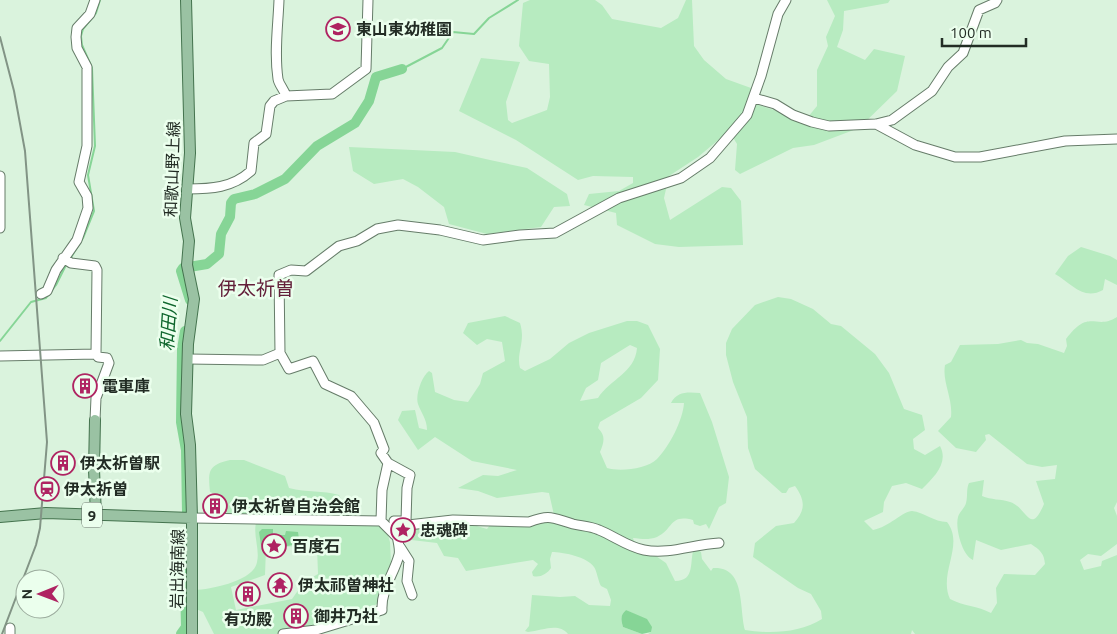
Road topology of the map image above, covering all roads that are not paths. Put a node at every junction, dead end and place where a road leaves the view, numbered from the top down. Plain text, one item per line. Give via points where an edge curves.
1 (95, 0) edge
2 (186, 0) edge
3 (279, 0) edge
4 (368, 0) edge
5 (786, 0) edge
6 (997, 0) edge
7 (286, 96) junction
8 (754, 98) junction
9 (876, 124) junction
10 (1117, 139) edge
11 (0, 176) edge
12 (187, 189) junction
13 (0, 228) edge
14 (64, 258) junction
15 (41, 294) dead end
16 (96, 354) junction
17 (280, 354) junction
18 (0, 356) edge
19 (188, 359) junction
20 (96, 420) joint
21 (388, 463) junction
22 (96, 515) junction
23 (0, 516) edge
24 (189, 518) junction
25 (381, 521) junction
26 (406, 521) junction
27 (395, 535) junction
28 (720, 543) dead end
29 (400, 547) junction
30 (412, 594) dead end
31 (192, 634) edge
32 (283, 634) edge

1 - 14 street via 90,14 77,28 76,37 77,48 86,67 87,146 78,182 87,196 88,208 77,240
2 - 12 main road, 和歌山野上線 via 190,153
3 - 7 street via 276,64 278,82
4 - 7 street via 366,69 332,94
5 - 8 street via 773,27
6 - 9 street via 979,10 963,53 932,91 892,120
7 - 12 street via 274,100 270,106 266,134 254,143 250,171 245,176 229,185
8 - 9 street via 829,126
8 - 17 street via 747,115 724,144 693,171 662,186 612,201 555,233 483,240 398,225 377,229 357,241 339,246 306,271 291,270 279,275
9 - 10 street via 916,145 955,157 988,156 1065,141
11 - 13 street
12 - 19 main road, 和歌山野上線 via 187,266 194,299
14 - 15 street via 47,291
14 - 16 street via 71,264 95,266 97,270
16 - 18 street
16 - 20 street via 109,363 96,398
17 - 19 street via 263,360
17 - 21 street via 289,369 313,361 325,384 351,396 377,428 384,449 381,453
19 - 24 main road, 和歌山野上線
20 - 22 main road
21 - 25 street via 382,490
21 - 26 street via 410,475
22 - 23 main road, 岩出海南線 / 9 via 42,513
22 - 24 main road, 岩出海南線 / 9
24 - 25 street
24 - 31 main road, 岩出海南線
25 - 27 street
26 - 27 street via 394,520
26 - 28 street via 408,525 416,526 453,520 529,522 551,517 599,530 644,550 673,551 685,546
27 - 29 street
29 - 30 street via 409,561 407,581
29 - 32 street via 382,598 382,610 316,630

